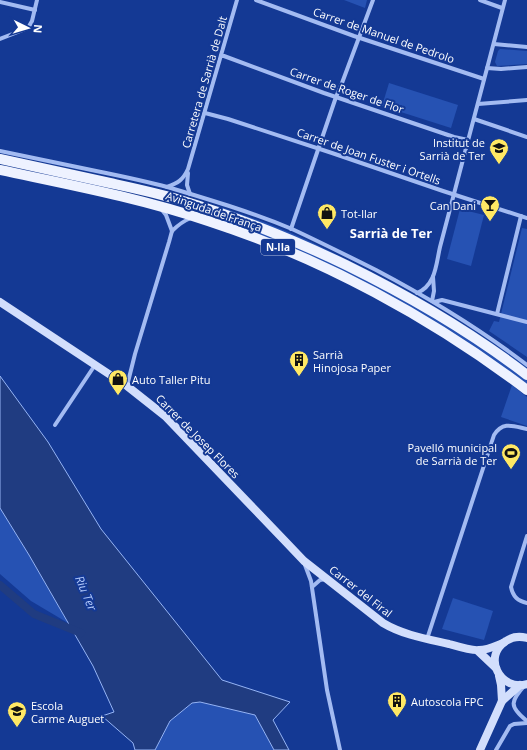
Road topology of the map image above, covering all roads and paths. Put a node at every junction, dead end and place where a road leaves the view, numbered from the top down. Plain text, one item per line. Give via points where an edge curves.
1 (37, 0) edge
2 (237, 0) edge
3 (256, 0) edge
4 (373, 0) edge
5 (480, 0) edge
6 (505, 0) edge
7 (0, 2) edge
8 (502, 8) junction
9 (34, 10) junction
10 (359, 37) junction
11 (0, 39) edge
12 (494, 44) junction
13 (527, 47) edge
14 (221, 56) junction
15 (527, 67) edge
16 (487, 68) junction
17 (484, 79) junction
18 (336, 96) junction
19 (527, 100) edge
20 (478, 104) junction
21 (205, 113) junction
22 (474, 119) junction
23 (527, 137) edge
24 (468, 140) junction
25 (319, 148) junction
26 (0, 151) edge
27 (0, 159) edge
28 (188, 169) junction
29 (0, 170) edge
30 (166, 187) junction
31 (190, 194) junction
32 (454, 195) junction
33 (159, 206) junction
34 (521, 216) junction
35 (197, 217) junction
36 (527, 218) edge
37 (291, 229) junction
38 (172, 231) junction
39 (433, 277) junction
40 (417, 293) junction
41 (433, 301) junction
42 (0, 302) edge
43 (497, 314) junction
44 (527, 322) edge
45 (95, 365) junction
46 (527, 365) edge
47 (527, 375) edge
48 (127, 386) junction
49 (527, 390) edge
50 (55, 425) dead end
51 (527, 429) edge
52 (527, 536) edge
53 (304, 561) junction
54 (327, 579) junction
55 (312, 587) junction
56 (527, 603) edge
57 (527, 631) edge
58 (516, 637) junction
59 (527, 638) edge
60 (426, 639) junction
61 (503, 643) junction
62 (478, 651) junction
63 (497, 671) junction
64 (524, 685) edge
65 (502, 701) junction
66 (527, 722) edge
67 (340, 750) edge
68 (480, 750) edge
69 (496, 750) edge

1 - 9 street
2 - 14 street, Carretera de Sarrià de Dalt
3 - 10 street, Carrer de Manuel de Pedrolo
4 - 10 street
5 - 8 street
6 - 8 street
7 - 9 street
8 - 12 street
9 - 11 street via 28,28
10 - 17 street, Carrer de Manuel de Pedrolo
10 - 18 street
12 - 13 street
12 - 16 street
14 - 18 street, Carrer de Roger de Flor
14 - 21 street, Carretera de Sarrià de Dalt
15 - 16 street
16 - 17 street
17 - 20 street
18 - 24 street, Carrer de Roger de Flor
18 - 25 street
19 - 20 street
20 - 22 street
21 - 25 street, Carrer de Joan Fuster i Ortells
21 - 28 street, Carretera de Sarrià de Dalt
22 - 23 street
22 - 24 street
24 - 32 street
25 - 32 street, Carrer de Joan Fuster i Ortells
25 - 37 street
26 - 30 street, Avinguda de França
27 - 47 main road, Avinguda de França / N-IIa via 147,191 273,232 383,283 475,338
28 - 30 street, Carretera de Sarrià de Dalt via 177,183
28 - 31 street, Carretera de Sarrià de Dalt via 187,185
29 - 33 main road, Avinguda de França / N-IIa
30 - 31 street, Avinguda de França
31 - 37 street, Avinguda de França
32 - 34 street, Carrer de Joan Fuster i Ortells
32 - 39 street
33 - 35 main road, Avinguda de França / N-IIa
33 - 38 street via 166,215
34 - 36 street, Carrer de Joan Fuster i Ortells
34 - 43 street
35 - 38 street via 186,220
35 - 49 main road, Avinguda de França / N-IIa via 321,265 365,287 450,336
37 - 40 street, Avinguda de França via 341,252
38 - 48 street
39 - 40 street via 424,290
39 - 41 street
40 - 41 street, Avinguda de França
41 - 43 street via 442,300
41 - 46 street, Avinguda de França
42 - 45 street, Carrer de Josep Flores
43 - 44 street
45 - 48 street, Carrer de Josep Flores
45 - 50 street
48 - 53 street, Carrer de Josep Flores via 165,416
51 - 60 street via 501,427 494,435
52 - 56 street via 511,588 516,598
53 - 54 street, Carrer del Firal
53 - 55 street, Carrer de Josep Flores
54 - 55 street via 320,580
54 - 60 street, Carrer del Firal via 391,628
55 - 67 street, Carrer de Josep Flores via 327,690
57 - 58 street, Carrer del Firal
58 - 59 street
58 - 61 street, Carrer del Firal
60 - 62 street, Carrer del Firal
61 - 62 street, Carrer del Firal
61 - 63 street via 496,655
62 - 63 street
63 - 64 street via 503,680 517,686
63 - 65 street
64 - 65 street
64 - 66 street via 514,698 514,705 516,711
65 - 68 street
66 - 69 street via 510,726

